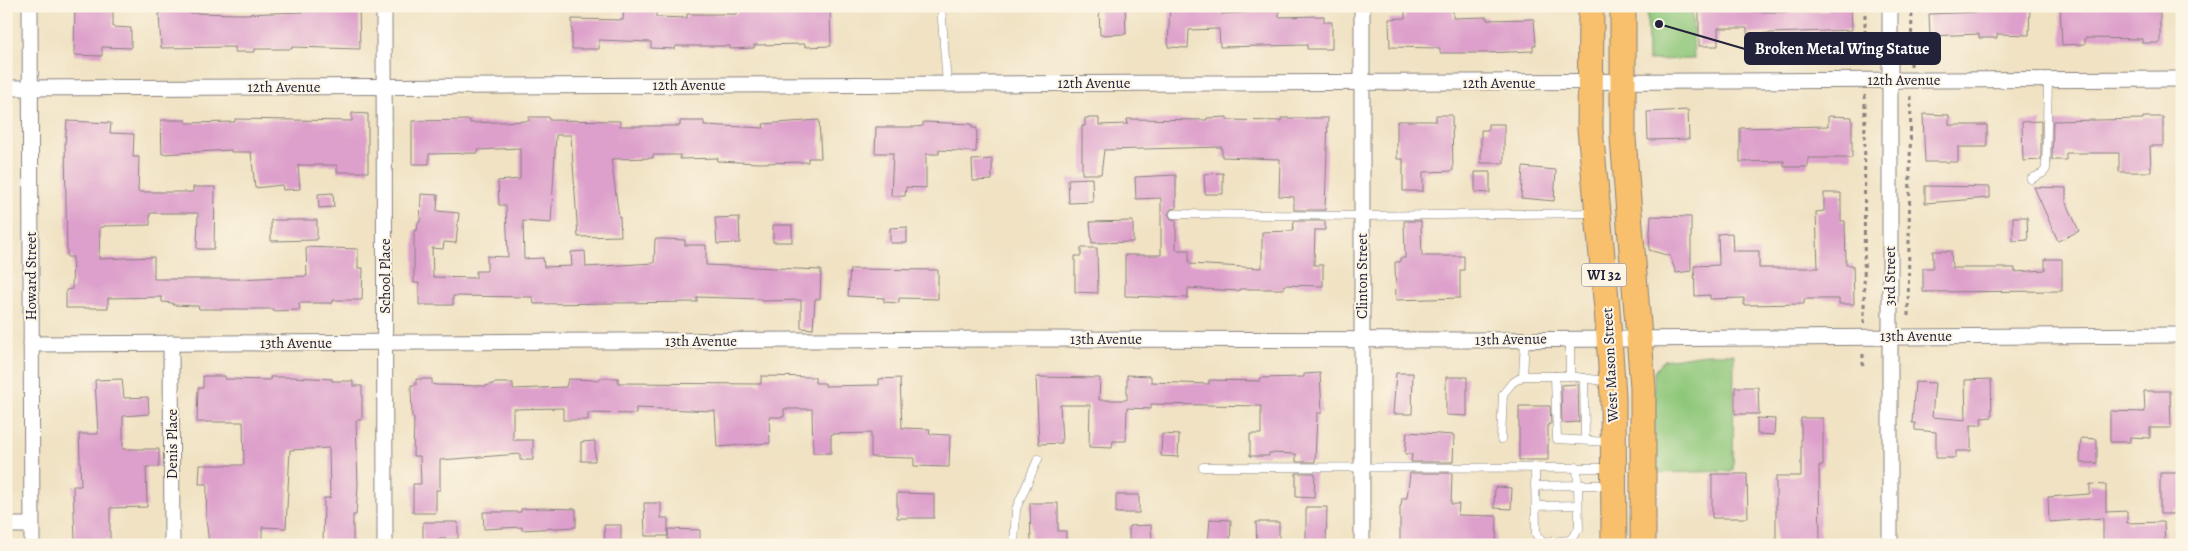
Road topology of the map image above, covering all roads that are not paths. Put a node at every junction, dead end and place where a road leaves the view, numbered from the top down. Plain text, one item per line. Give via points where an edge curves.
1 (30, 6) edge
2 (384, 6) edge
3 (941, 6) edge
4 (1362, 6) edge
5 (1591, 6) edge
6 (1623, 6) edge
7 (1890, 6) edge
8 (2048, 79) junction
9 (2182, 79) edge
10 (1890, 80) junction
11 (1362, 82) junction
12 (1590, 83) junction
13 (1624, 83) junction
14 (946, 84) junction
15 (384, 86) junction
16 (6, 88) edge
17 (30, 88) junction
18 (2031, 179) dead end
19 (1597, 213) junction
20 (1174, 214) dead end
21 (1362, 216) junction
22 (2182, 335) edge
23 (1890, 336) junction
24 (1609, 338) junction
25 (1639, 338) junction
26 (1362, 339) junction
27 (1525, 339) junction
28 (1570, 339) junction
29 (172, 343) junction
30 (385, 343) junction
31 (31, 344) junction
32 (1523, 376) junction
33 (1555, 376) junction
34 (1570, 376) junction
35 (1584, 378) junction
36 (1612, 382) junction
37 (1501, 439) dead end
38 (1585, 440) junction
39 (1614, 442) junction
40 (1038, 459) dead end
41 (1362, 466) junction
42 (1203, 467) dead end
43 (1535, 467) junction
44 (1577, 467) junction
45 (1613, 476) junction
46 (1578, 485) junction
47 (1535, 486) junction
48 (1578, 505) junction
49 (1536, 506) junction
50 (32, 524) junction
51 (6, 525) edge
52 (1543, 544) edge
53 (32, 545) edge
54 (172, 545) edge
55 (385, 545) edge
56 (1014, 545) edge
57 (1362, 545) edge
58 (1614, 545) edge
59 (1643, 545) edge
60 (1890, 545) edge

1 - 17 street, Howard Street
2 - 15 street, School Place
3 - 14 lane
4 - 11 street, Clinton Street
5 - 12 main road, West Mason Street / WI 32
6 - 13 main road, West Mason Street / WI 32
7 - 10 street, 3rd Street
8 - 9 street, 12th Avenue
8 - 10 street, 12th Avenue
8 - 18 lane via 2046,169
10 - 13 street, 12th Avenue
10 - 23 street, 3rd Street
11 - 12 street, 12th Avenue
11 - 14 street, 12th Avenue
11 - 21 street, Clinton Street
12 - 13 street, 12th Avenue
12 - 19 main road, West Mason Street / WI 32 via 1590,138
13 - 25 main road, West Mason Street / WI 32 via 1623,138
14 - 15 street, 12th Avenue
15 - 17 street, 12th Avenue
15 - 30 street, School Place
16 - 17 street, 12th Avenue
17 - 31 street, Howard Street
19 - 21 lane
19 - 24 main road, West Mason Street / WI 32
20 - 21 lane
21 - 26 street, Clinton Street
22 - 23 street, 13th Avenue
23 - 25 street, 13th Avenue
23 - 60 street, 3rd Street
24 - 25 street, 13th Avenue
24 - 28 street, 13th Avenue
24 - 36 main road, West Mason Street / WI 32
25 - 59 main road, West Mason Street / WI 32 via 1643,387
26 - 27 street, 13th Avenue
26 - 30 street, 13th Avenue
26 - 41 street, Clinton Street
27 - 28 street, 13th Avenue
27 - 32 lane
28 - 34 lane
29 - 30 street, 13th Avenue
29 - 31 street, 13th Avenue
29 - 54 street, Denis Place
30 - 55 street, School Place
31 - 50 street, Howard Street
32 - 33 lane
32 - 37 lane via 1503,394
33 - 34 lane
33 - 38 lane via 1557,439
34 - 35 lane
35 - 36 lane
35 - 38 lane
36 - 39 main road, West Mason Street / WI 32
38 - 39 lane
39 - 45 main road, West Mason Street / WI 32
40 - 56 lane via 1016,509
41 - 42 lane
41 - 43 lane
41 - 57 street, Clinton Street
43 - 44 lane
43 - 47 lane
44 - 45 lane
44 - 46 lane
45 - 46 lane
45 - 58 main road, West Mason Street / WI 32
46 - 47 lane
46 - 48 lane
47 - 49 lane
48 - 49 lane
48 - 52 lane via 1579,528 1570,540
49 - 52 lane via 1536,534
50 - 51 street
50 - 53 street, Howard Street

